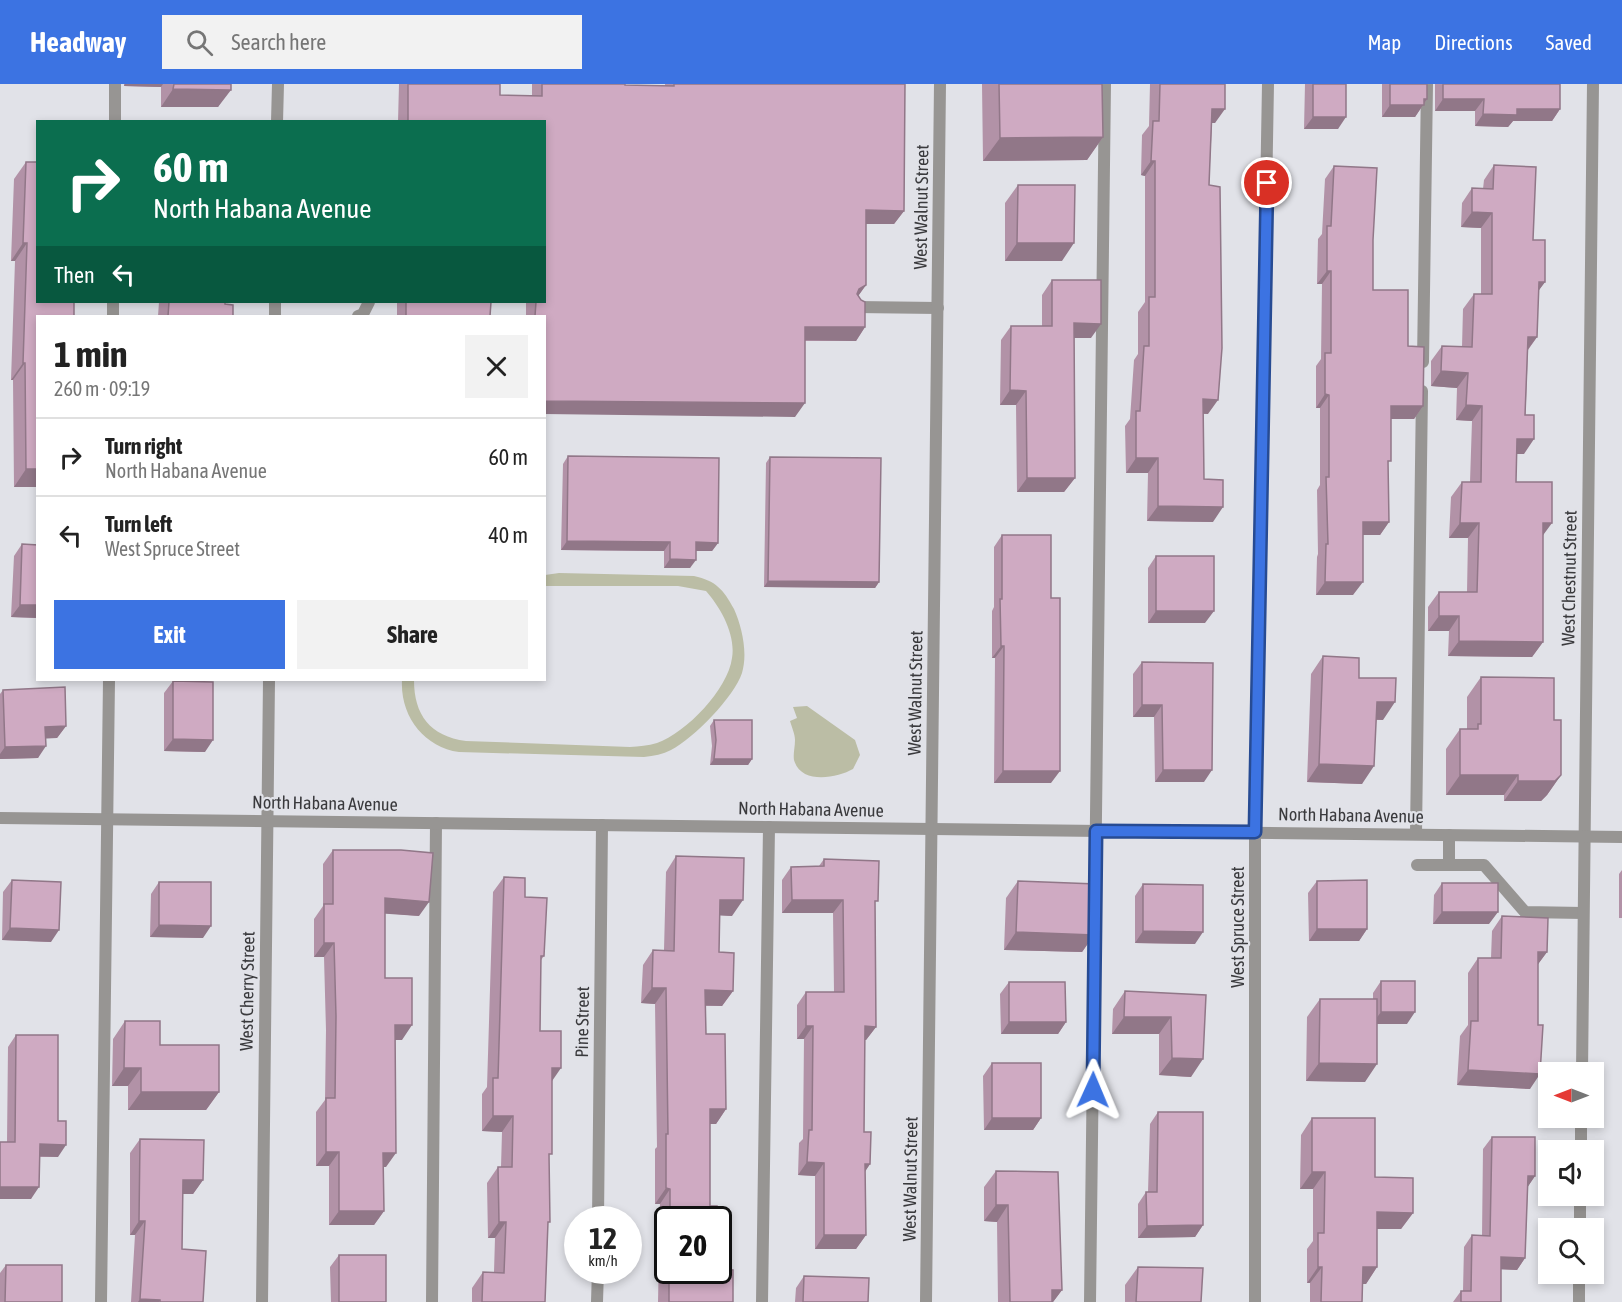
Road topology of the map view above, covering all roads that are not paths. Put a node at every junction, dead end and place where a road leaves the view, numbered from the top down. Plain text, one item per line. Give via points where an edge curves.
1 (116, 84) edge
2 (278, 84) edge
3 (940, 84) edge
4 (1105, 84) edge
5 (1268, 84) edge
6 (1427, 84) edge
7 (1593, 84) edge
8 (115, 120) edge
9 (277, 120) edge
10 (856, 307) edge
11 (938, 308) junction
12 (109, 681) edge
13 (269, 681) edge
14 (0, 818) edge
15 (107, 819) junction
16 (267, 820) junction
17 (436, 823) junction
18 (602, 825) junction
19 (769, 826) junction
20 (932, 829) junction
21 (1096, 831) junction
22 (1255, 832) junction
23 (1416, 834) junction
24 (1449, 834) junction
25 (1584, 836) junction
26 (1622, 837) edge
27 (1417, 865) dead end
28 (1449, 865) junction
29 (1584, 913) junction
30 (1582, 1062) edge
31 (598, 1206) edge
32 (598, 1284) edge
33 (1579, 1284) edge
34 (101, 1302) edge
35 (262, 1302) edge
36 (432, 1302) edge
37 (597, 1302) edge
38 (762, 1302) edge
39 (926, 1302) edge
40 (1090, 1302) edge
41 (1255, 1302) edge
42 (1579, 1302) edge

1 - 8 street
2 - 9 street
3 - 11 street, West Walnut Street
4 - 21 street
5 - 22 street, West Spruce Street
6 - 23 street
7 - 25 street, West Chestnut Street
10 - 11 street
11 - 20 street, West Walnut Street
12 - 15 street
13 - 16 street, West Cherry Street
14 - 15 street, North Habana Avenue
15 - 16 street, North Habana Avenue
15 - 34 street
16 - 17 street, North Habana Avenue
16 - 35 street, West Cherry Street
17 - 18 street, North Habana Avenue
17 - 36 street
18 - 19 street, North Habana Avenue
18 - 31 street, Pine Street
19 - 20 street, North Habana Avenue
19 - 38 street
20 - 21 street, North Habana Avenue
20 - 39 street, West Walnut Street
21 - 22 street, North Habana Avenue
21 - 40 street
22 - 23 street, North Habana Avenue
22 - 41 street, West Spruce Street
23 - 24 street, North Habana Avenue
24 - 25 street, North Habana Avenue
24 - 28 street
25 - 26 street, North Habana Avenue
25 - 29 street, West Chestnut Street
27 - 28 street
28 - 29 street via 1484,865 1525,912
29 - 30 street, West Chestnut Street
32 - 37 street
33 - 42 street

